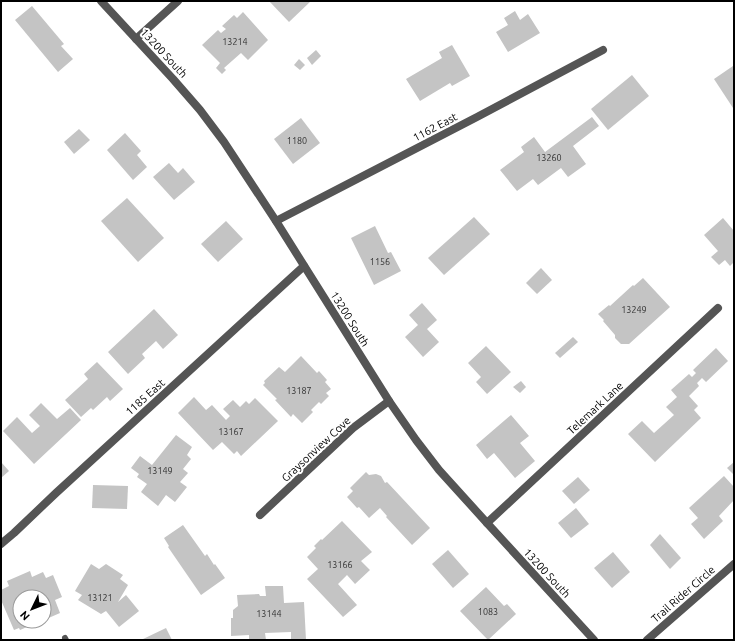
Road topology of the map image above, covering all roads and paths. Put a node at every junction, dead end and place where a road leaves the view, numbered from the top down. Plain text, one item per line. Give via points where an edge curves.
1 (101, 1) edge
2 (178, 1) edge
3 (136, 39) junction
4 (603, 50) dead end
5 (276, 221) junction
6 (304, 266) junction
7 (718, 308) dead end
8 (389, 401) junction
9 (260, 515) dead end
10 (487, 523) junction
11 (1, 544) edge
12 (734, 564) edge
13 (594, 640) edge
14 (647, 640) edge

1 - 3 street, 13200 South
2 - 3 street
3 - 5 street, 13200 South via 200,110
4 - 5 street, 1162 East
5 - 6 street, 13200 South
6 - 8 street, 13200 South
6 - 11 street, 1185 East
7 - 10 street, Telemark Lane
8 - 9 street, Graysonview Cove via 353,428
8 - 10 street, 13200 South via 439,470
10 - 13 street, 13200 South
12 - 14 street, Trail Rider Circle

